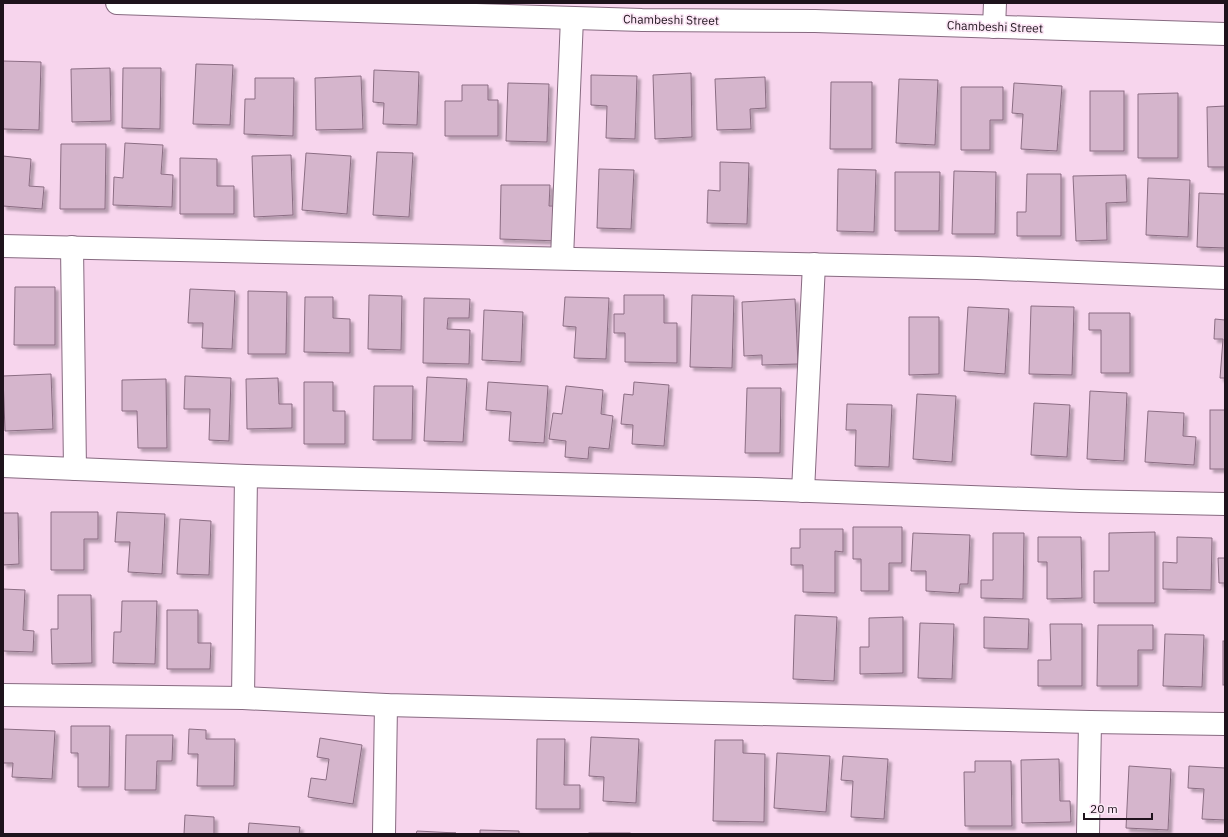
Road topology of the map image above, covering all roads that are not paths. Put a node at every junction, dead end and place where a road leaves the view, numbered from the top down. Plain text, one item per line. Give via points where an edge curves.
1 (117, 3) edge
2 (995, 3) edge
3 (516, 10) edge
4 (572, 18) junction
5 (994, 27) junction
6 (1225, 34) edge
7 (3, 246) edge
8 (72, 247) junction
9 (562, 258) junction
10 (814, 264) junction
11 (1225, 278) edge
12 (3, 466) edge
13 (75, 469) junction
14 (246, 476) junction
15 (803, 491) junction
16 (1225, 504) edge
17 (3, 695) edge
18 (243, 698) junction
19 (386, 705) junction
20 (1090, 722) junction
21 (1225, 724) edge
22 (384, 834) edge
23 (1088, 834) edge

1 - 3 street, Chambeshi Street
2 - 5 street
3 - 4 street, Chambeshi Street
4 - 5 street, Chambeshi Street via 815,21
4 - 9 street
5 - 6 street, Chambeshi Street
7 - 8 street
8 - 9 street
8 - 13 street
9 - 10 street
10 - 11 street
10 - 15 street
12 - 13 street
13 - 14 street
14 - 15 street
14 - 18 street
15 - 16 street
17 - 18 street
18 - 19 street
19 - 20 street
19 - 22 street
20 - 21 street
20 - 23 street

